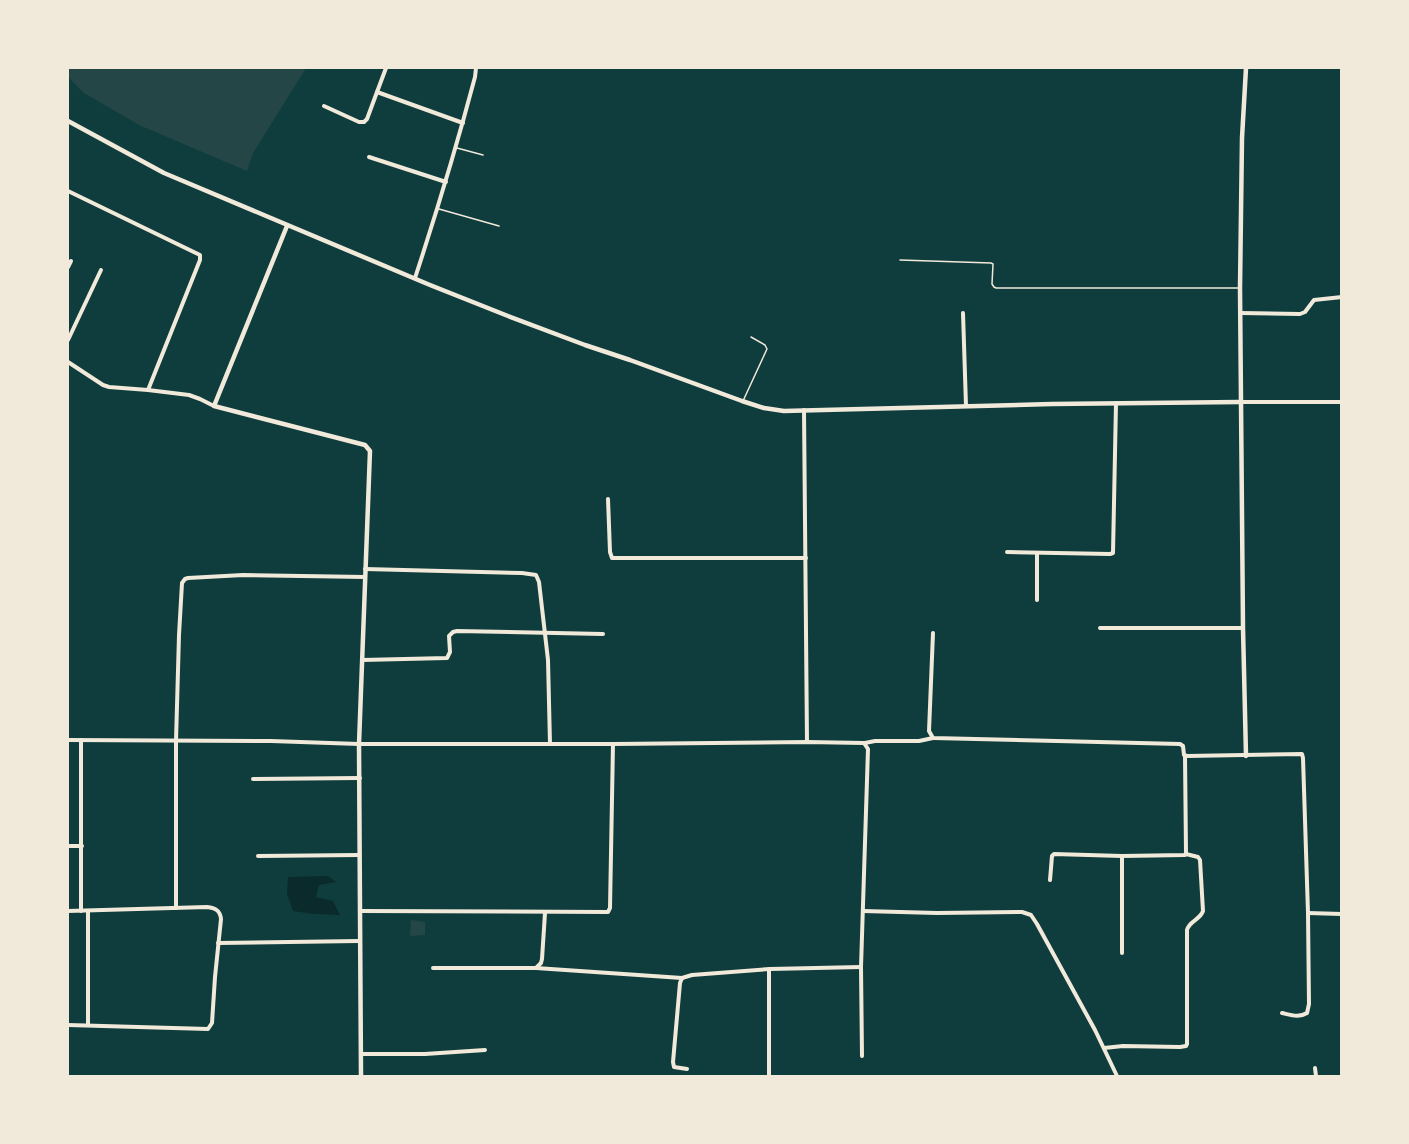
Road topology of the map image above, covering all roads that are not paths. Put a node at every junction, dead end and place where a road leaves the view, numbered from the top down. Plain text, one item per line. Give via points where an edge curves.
1 (386, 68) edge
2 (476, 68) edge
3 (1246, 68) edge
4 (379, 93) junction
5 (324, 106) dead end
6 (68, 121) edge
7 (463, 123) junction
8 (456, 148) junction
9 (483, 155) dead end
10 (369, 157) dead end
11 (446, 182) junction
12 (68, 191) edge
13 (438, 208) junction
14 (287, 226) junction
15 (499, 226) dead end
16 (900, 260) dead end
17 (70, 261) dead end
18 (68, 267) edge
19 (101, 270) dead end
20 (415, 278) junction
21 (1240, 288) junction
22 (1341, 297) edge
23 (963, 313) dead end
24 (1241, 314) junction
25 (750, 337) dead end
26 (68, 340) edge
27 (68, 362) edge
28 (148, 390) junction
29 (742, 401) junction
30 (1240, 402) junction
31 (1341, 402) edge
32 (1116, 403) junction
33 (214, 406) junction
34 (966, 406) junction
35 (804, 410) junction
36 (608, 499) dead end
37 (1007, 552) dead end
38 (1037, 553) junction
39 (806, 558) junction
40 (365, 569) junction
41 (365, 577) junction
42 (1037, 600) dead end
43 (1100, 628) dead end
44 (1243, 628) junction
45 (546, 633) junction
46 (933, 633) dead end
47 (603, 634) dead end
48 (362, 660) junction
49 (933, 738) junction
50 (68, 740) edge
51 (81, 740) junction
52 (176, 741) junction
53 (807, 742) junction
54 (864, 743) junction
55 (359, 744) junction
56 (550, 744) junction
57 (613, 744) junction
58 (1185, 756) junction
59 (1246, 756) junction
60 (360, 778) junction
61 (254, 779) dead end
62 (68, 846) edge
63 (82, 846) junction
64 (1186, 854) junction
65 (359, 855) junction
66 (258, 856) dead end
67 (1122, 856) junction
68 (1050, 880) dead end
69 (176, 908) junction
70 (68, 911) edge
71 (81, 911) junction
72 (88, 911) junction
73 (359, 911) junction
74 (862, 911) junction
75 (545, 912) junction
76 (1308, 913) junction
77 (1341, 914) edge
78 (359, 941) junction
79 (218, 943) junction
80 (1122, 953) dead end
81 (861, 967) junction
82 (433, 968) dead end
83 (536, 968) junction
84 (768, 969) junction
85 (682, 978) junction
86 (1282, 1013) dead end
87 (68, 1025) edge
88 (88, 1025) junction
89 (1104, 1048) junction
90 (485, 1050) dead end
91 (360, 1054) junction
92 (862, 1056) dead end
93 (1316, 1068) dead end
94 (687, 1069) dead end
95 (361, 1077) edge
96 (769, 1077) edge
97 (1117, 1077) edge
98 (1316, 1077) edge

1 - 4 street
2 - 7 street
3 - 21 street
4 - 5 street via 364,122
4 - 7 street
6 - 14 street via 164,173
7 - 8 street
8 - 9 lane
8 - 11 street
10 - 11 street
11 - 13 street
12 - 28 street via 200,255
13 - 15 lane
13 - 20 street
14 - 20 street
14 - 33 street
16 - 21 lane via 992,262 992,284 996,288
17 - 18 street
19 - 26 street
20 - 29 street via 519,321
21 - 24 street
22 - 24 street via 1314,300 1300,314
23 - 34 street
24 - 30 street
25 - 29 lane via 767,349
27 - 28 street via 103,385
28 - 33 street via 195,397
29 - 35 street via 774,410
30 - 31 street
30 - 32 street
30 - 44 street
32 - 34 street
32 - 38 street via 1113,553
33 - 40 street via 368,448
34 - 35 street
35 - 39 street
36 - 39 street via 610,557 614,559
37 - 38 street
38 - 42 street
39 - 53 street
40 - 41 street
40 - 45 street via 536,575
41 - 48 street
41 - 52 street via 243,575 185,579 180,590
43 - 44 street
44 - 59 street
45 - 47 street
45 - 48 street via 457,631 449,636 447,658
45 - 56 street
46 - 49 street via 929,731
48 - 55 street
49 - 54 street
49 - 58 street via 1180,744
50 - 51 street
51 - 52 street
51 - 63 street
52 - 55 street
52 - 69 street
53 - 54 street
53 - 57 street
54 - 74 street via 868,749
55 - 56 street
55 - 60 street
56 - 57 street
57 - 75 street via 609,911
58 - 59 street
58 - 64 street
59 - 76 street via 1303,756
60 - 61 street
60 - 65 street
62 - 63 street
63 - 71 street
64 - 67 street
64 - 89 street via 1200,860 1203,911 1186,930 1187,1044
65 - 66 street
65 - 73 street
67 - 68 street via 1054,854
67 - 80 street
69 - 72 street
69 - 79 street via 216,909 220,915
70 - 71 street
71 - 72 street
72 - 88 street
73 - 75 street
73 - 78 street
74 - 81 street
74 - 89 street via 1031,915
75 - 83 street via 542,959
76 - 77 street
76 - 86 street via 1307,1013
78 - 79 street
78 - 91 street
79 - 88 street via 212,1023 208,1029
81 - 84 street
81 - 92 street
82 - 83 street
83 - 85 street
84 - 85 street
84 - 96 street
85 - 94 street via 673,1062 674,1066
87 - 88 street
89 - 97 street
90 - 91 street
91 - 95 street
93 - 98 street

